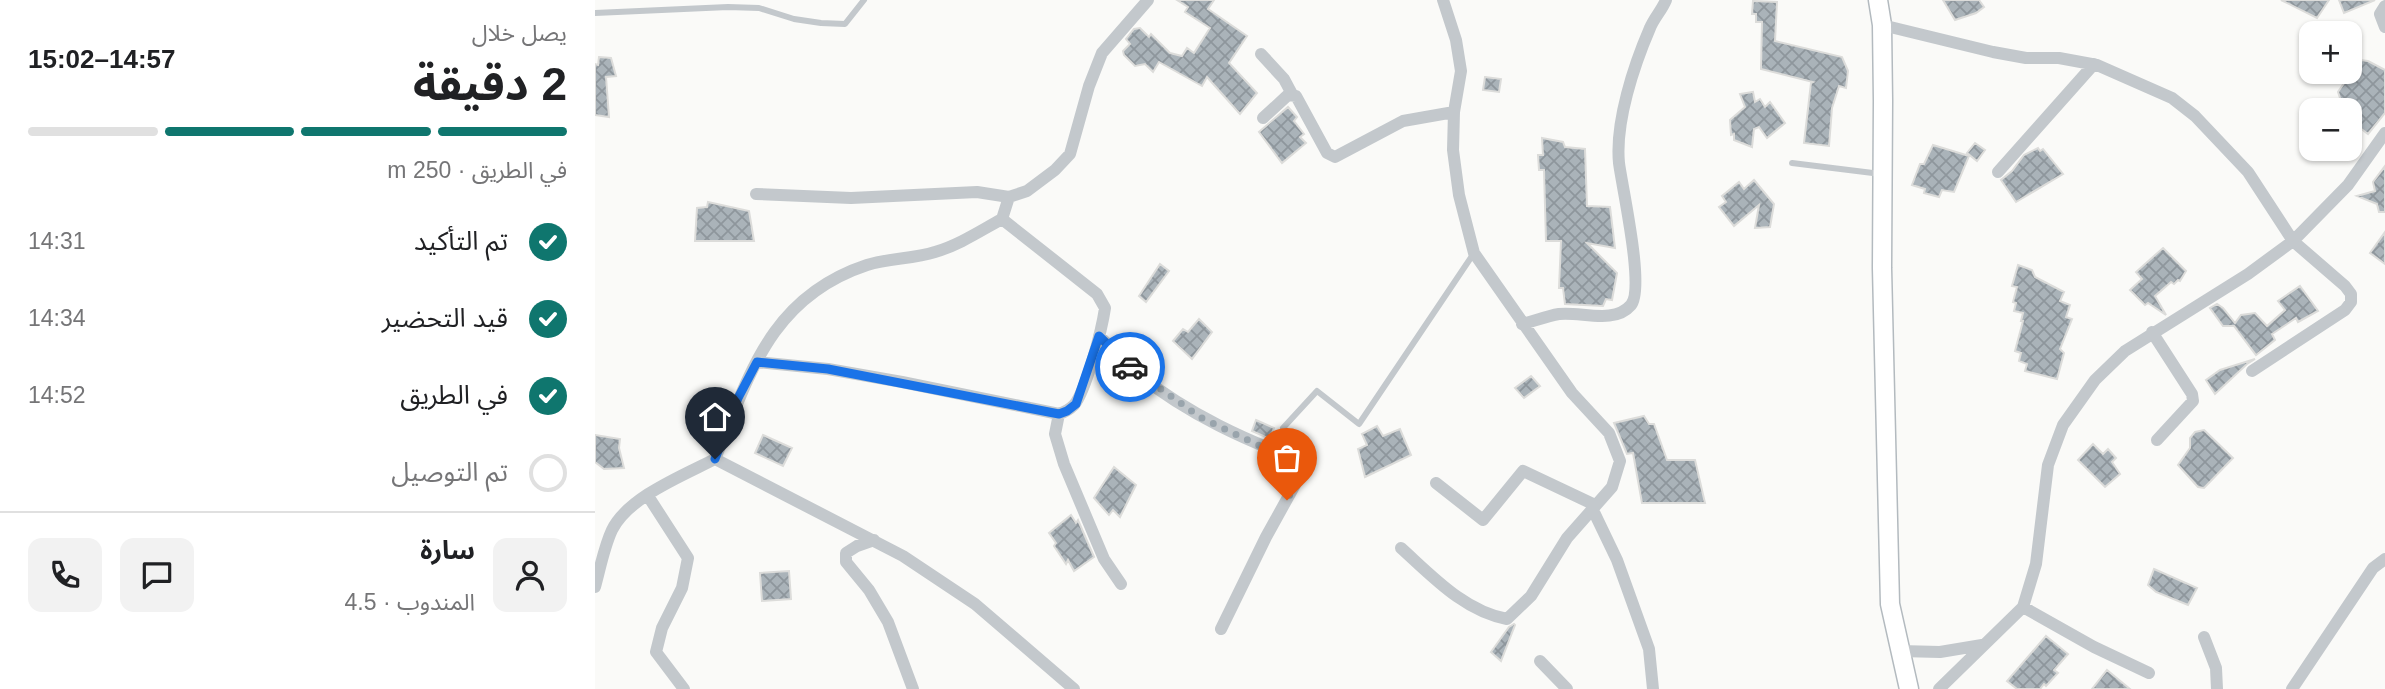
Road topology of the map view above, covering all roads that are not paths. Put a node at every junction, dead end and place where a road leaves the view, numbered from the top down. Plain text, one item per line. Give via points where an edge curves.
1 (864, 0) edge
2 (1148, 0) edge
3 (1443, 0) edge
4 (1666, 0) edge
5 (1878, 0) edge
6 (2385, 6) edge
7 (595, 13) edge
8 (1882, 25) junction
9 (2385, 27) edge
10 (1261, 54) dead end
11 (2094, 64) junction
12 (1292, 94) junction
13 (1454, 112) junction
14 (1263, 118) dead end
15 (2385, 133) edge
16 (1792, 163) dead end
17 (1998, 172) dead end
18 (1882, 175) junction
19 (756, 194) dead end
20 (1009, 197) junction
21 (1002, 219) junction
22 (2294, 241) junction
23 (1474, 253) junction
24 (1523, 324) junction
25 (2153, 332) junction
26 (1099, 336) junction
27 (757, 362) junction
28 (2252, 370) dead end
29 (1059, 414) junction
30 (1283, 428) dead end
31 (2157, 440) dead end
32 (715, 459) junction
33 (1436, 483) dead end
34 (648, 496) junction
35 (1594, 507) junction
36 (874, 540) junction
37 (1401, 548) dead end
38 (2385, 559) edge
39 (1121, 584) dead end
40 (595, 587) edge
41 (2023, 607) junction
42 (1221, 629) dead end
43 (2204, 637) dead end
44 (1982, 645) junction
45 (1900, 652) junction
46 (1540, 661) dead end
47 (2149, 673) dead end
48 (684, 689) edge
49 (913, 689) edge
50 (1074, 689) edge
51 (1567, 689) edge
52 (1653, 689) edge
53 (1909, 689) edge
54 (1939, 689) edge
55 (2217, 689) edge
56 (2292, 689) edge

1 - 7 lane via 845,24 727,6
2 - 20 street via 1102,53 1070,154 1027,191
3 - 13 street via 1461,71
4 - 24 street via 1651,25 1624,105 1618,142 1628,205 1634,300 1613,315 1559,314
5 - 8 street
6 - 9 street via 2380,14
8 - 11 street via 1993,52
8 - 18 street
10 - 12 street via 1285,79
11 - 17 street
11 - 22 street via 2172,98 2196,116 2248,172
12 - 13 street via 1335,158 1403,121
12 - 14 street
13 - 23 street via 1459,195
15 - 22 street via 2348,185
16 - 18 lane
18 - 45 street via 1885,485 1890,604
19 - 20 street via 851,198 977,192
20 - 21 street
21 - 26 street via 1097,294 1105,308
21 - 27 street via 934,253 866,265 832,282 788,316
22 - 25 street
22 - 28 street via 2345,286 2351,302
23 - 24 street
23 - 30 lane via 1359,424 1318,391
24 - 35 street via 1572,393 1609,433 1620,461 1612,487
25 - 31 street via 2193,401
25 - 41 street via 2095,380 2063,425 2048,465 2036,564
26 - 29 street via 1076,404
26 - 42 street via 1137,374 1200,417 1307,463
27 - 29 street via 840,371
27 - 32 street
29 - 39 street via 1055,434 1064,464 1104,559
32 - 34 street
32 - 36 street
33 - 35 street via 1483,520 1523,471
34 - 40 street via 624,513 612,530
34 - 48 street via 688,558 682,588 656,652
35 - 37 street via 1567,538 1531,596 1507,619 1457,598
35 - 52 street via 1649,649
36 - 49 street via 846,553 846,562 888,622
36 - 50 street via 975,604
38 - 56 street via 2373,568
41 - 44 street
41 - 47 street
43 - 55 street via 2216,668
44 - 45 street
44 - 54 street
45 - 53 street
46 - 51 street

